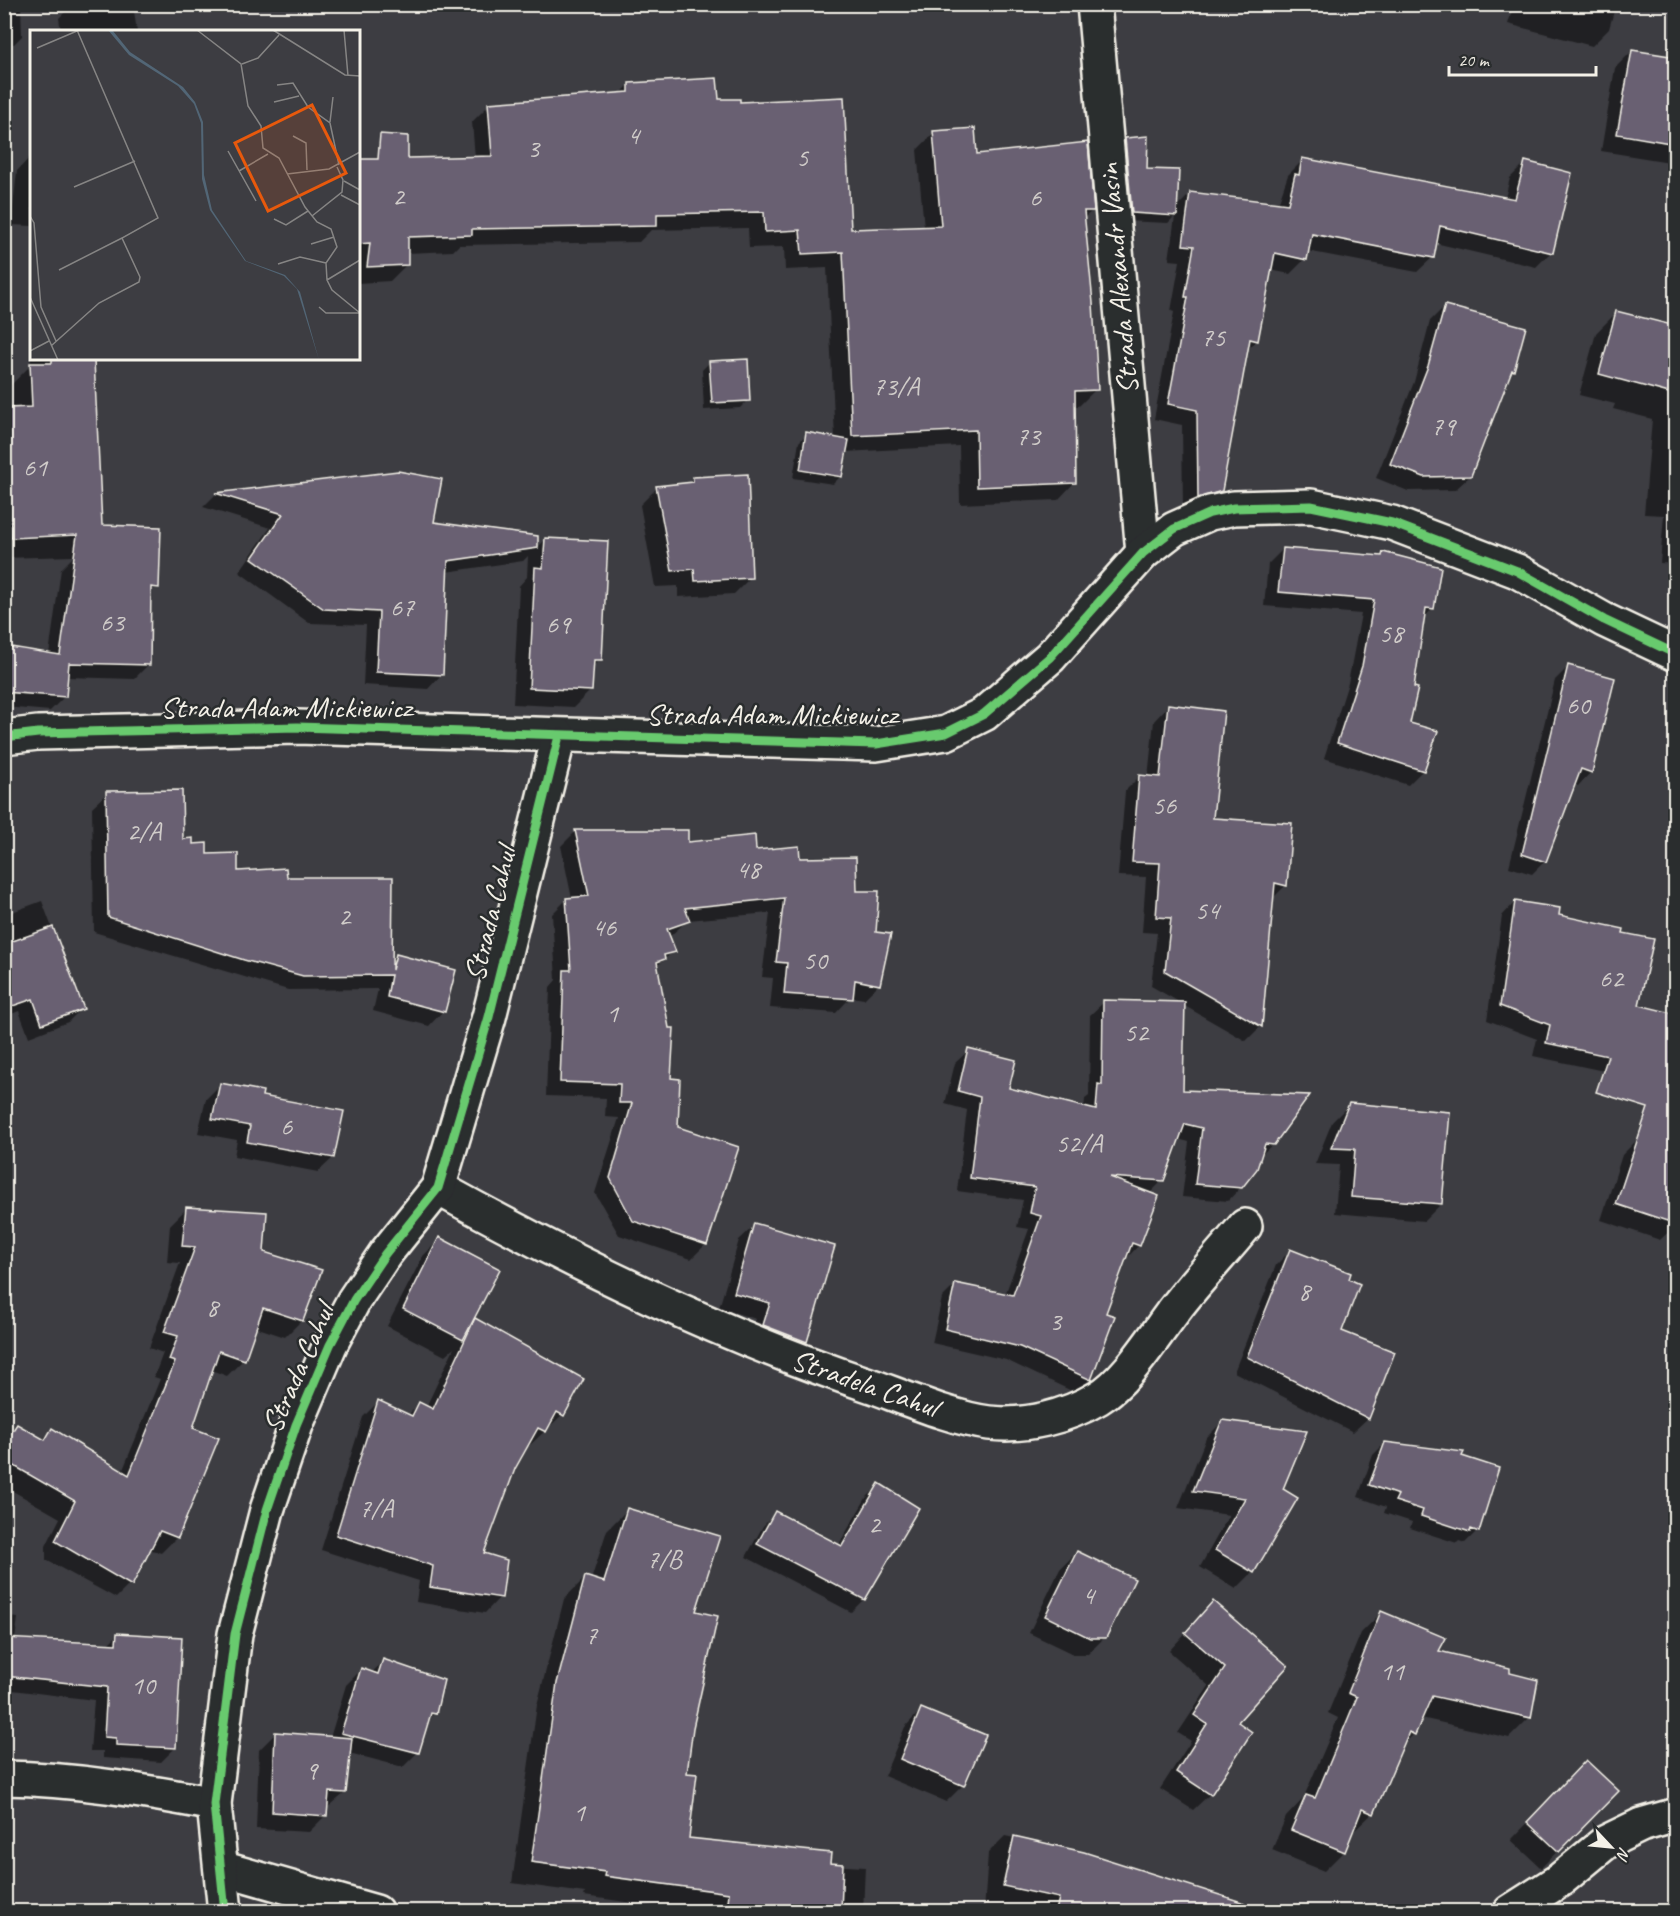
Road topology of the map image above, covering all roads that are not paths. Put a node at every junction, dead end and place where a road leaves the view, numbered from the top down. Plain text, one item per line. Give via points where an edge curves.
1 (1094, 4) edge
2 (1143, 553) junction
3 (1676, 654) edge
4 (558, 735) junction
5 (4, 737) edge
6 (438, 1188) junction
7 (1245, 1226) dead end
8 (4, 1778) edge
9 (214, 1804) junction
10 (1676, 1815) edge
11 (221, 1868) junction
12 (225, 1911) edge
13 (375, 1911) edge
14 (1510, 1911) edge

1 - 2 street, Strada Alexandr Vasin
2 - 3 street, Strada Adam Mickiewicz via 1174,529 1210,513 1234,508 1311,506 1392,523 1474,553 1517,571 1604,620
2 - 4 street, Strada Adam Mickiewicz via 1050,657 984,714 946,733 876,744
4 - 5 street, Strada Adam Mickiewicz via 297,727
4 - 6 street, Strada Cahul via 489,1017
6 - 7 street, Stradela Cahul via 592,1270 730,1333 808,1365 988,1423 1024,1423 1055,1417 1100,1398 1140,1358 1175,1308
6 - 9 street, Strada Cahul via 354,1300 296,1425 267,1510 235,1634
8 - 9 street via 32,1778
9 - 11 street, Strada Cahul
10 - 14 street via 1641,1825 1606,1842 1560,1880
11 - 12 street, Strada Cahul
11 - 13 street

